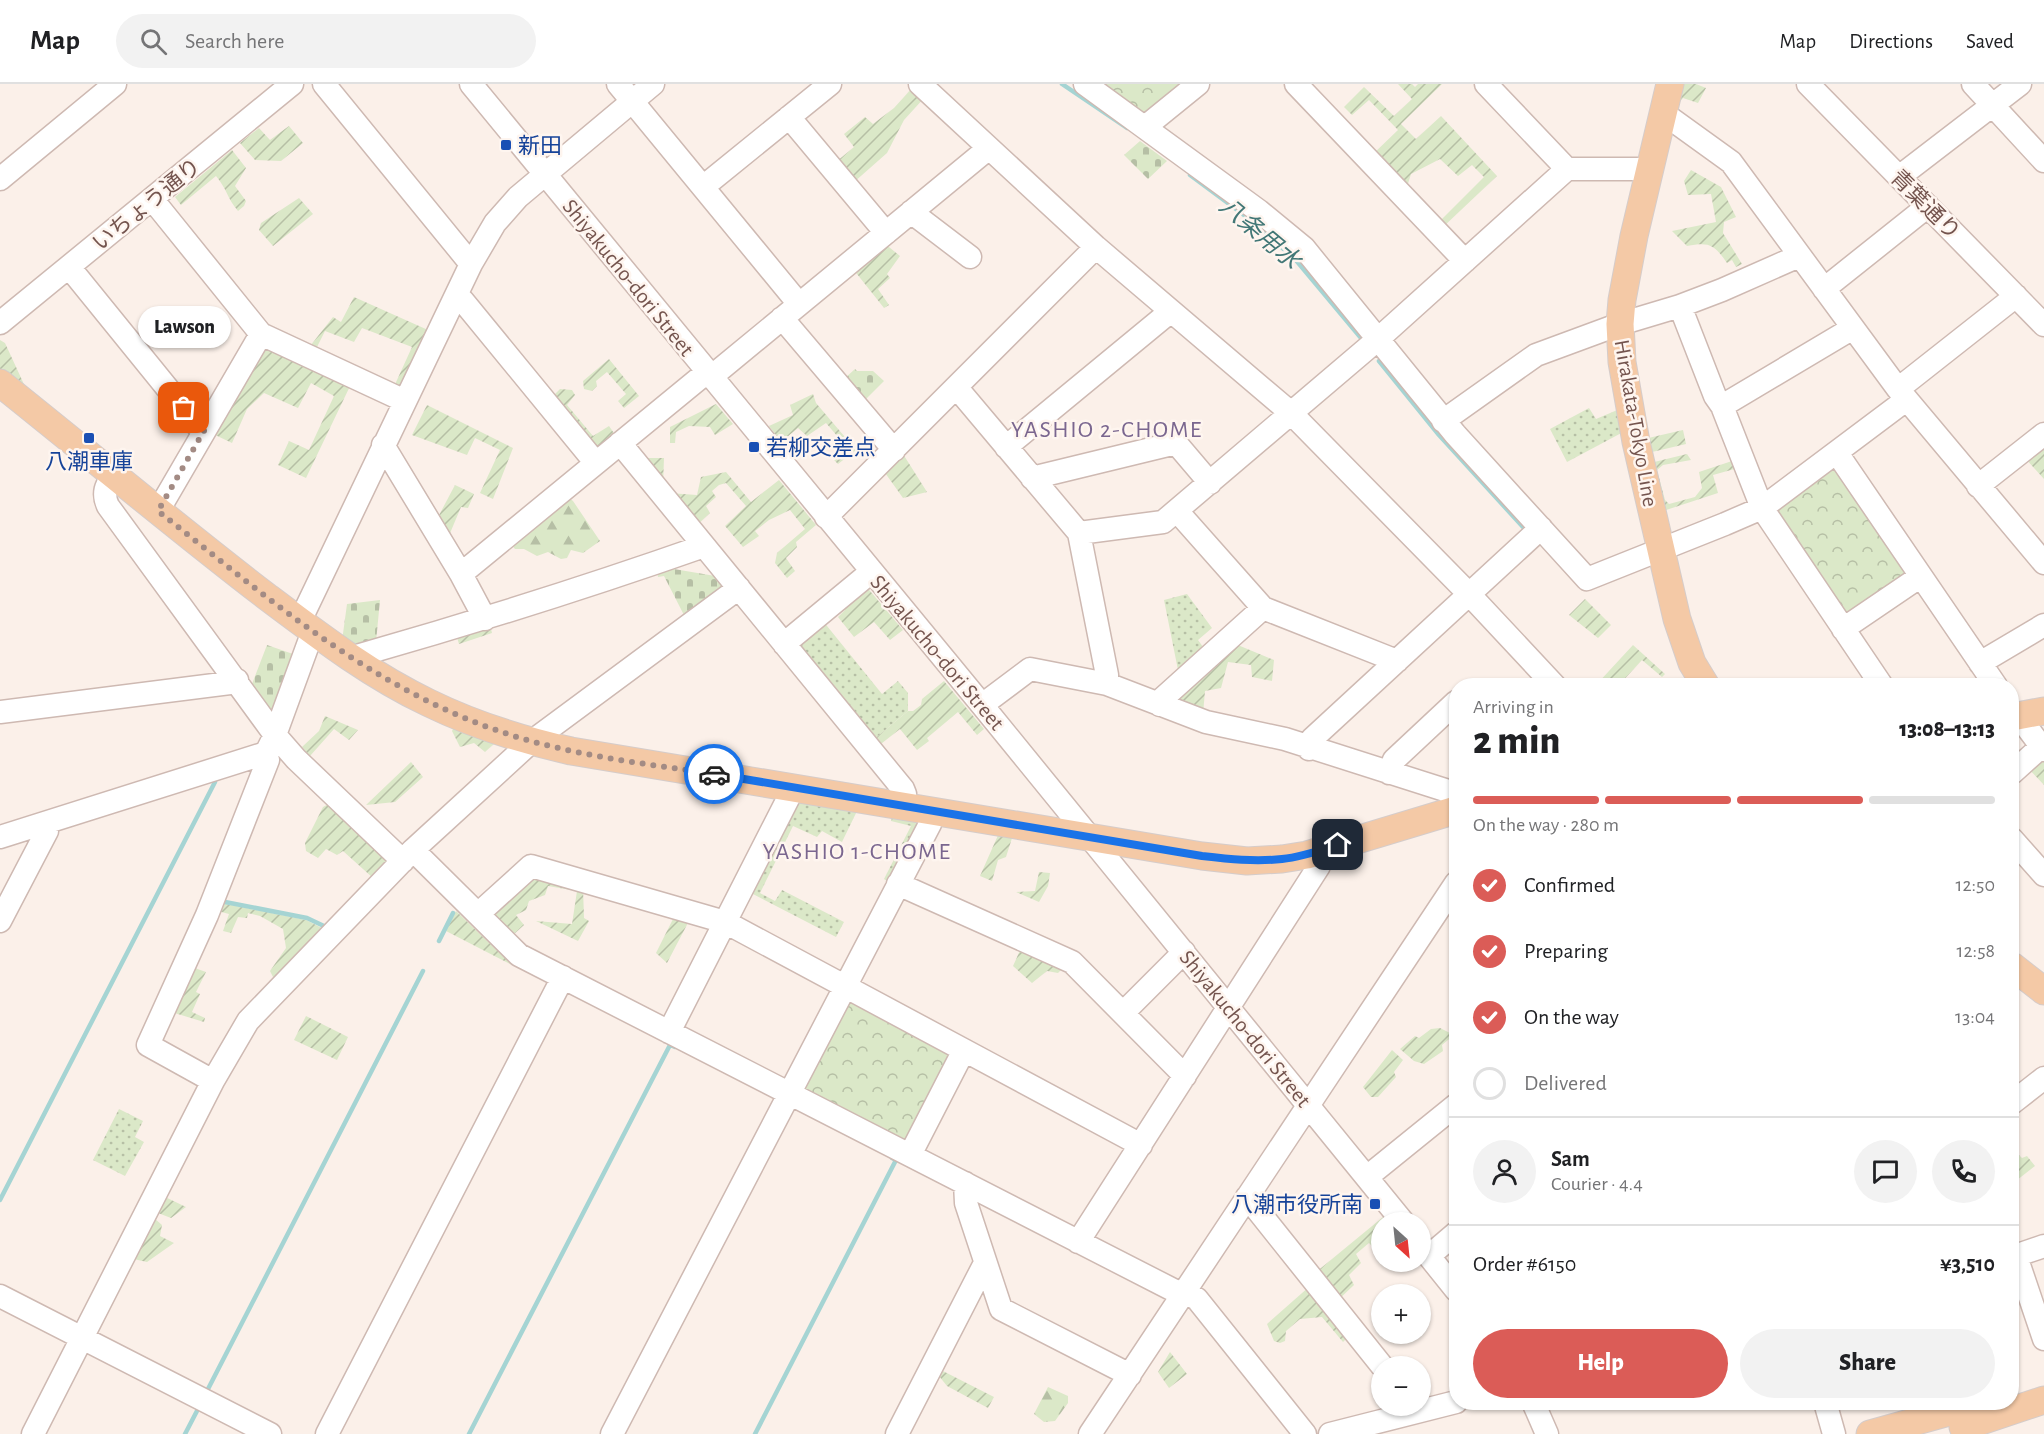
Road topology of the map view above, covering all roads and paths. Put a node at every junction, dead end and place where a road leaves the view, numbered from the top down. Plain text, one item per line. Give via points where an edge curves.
1 (115, 84) edge
2 (292, 84) edge
3 (324, 84) edge
4 (471, 84) edge
5 (653, 84) edge
6 (830, 84) edge
7 (920, 84) edge
8 (1085, 84) edge
9 (1198, 84) edge
10 (1296, 84) edge
11 (1486, 84) edge
12 (1670, 84) edge
13 (1808, 84) edge
14 (1972, 84) edge
15 (2020, 84) edge
16 (625, 93) edge
17 (1992, 105) junction
18 (1662, 116) junction
19 (789, 117) junction
20 (1145, 127) junction
21 (989, 148) junction
22 (2044, 161) edge
23 (1567, 169) junction
24 (1649, 169) junction
25 (545, 174) junction
26 (1899, 177) junction
27 (0, 179) edge
28 (703, 187) junction
29 (152, 199) junction
30 (1928, 206) junction
31 (911, 212) junction
32 (885, 233) junction
33 (1096, 247) junction
34 (1799, 256) junction
35 (970, 257) dead end
36 (1465, 261) junction
37 (471, 264) junction
38 (69, 267) junction
39 (1824, 289) junction
40 (456, 296) junction
41 (2016, 296) junction
42 (1680, 306) junction
43 (791, 311) junction
44 (1170, 311) junction
45 (0, 323) edge
46 (1620, 324) junction
47 (2044, 325) edge
48 (1853, 328) junction
49 (261, 334) junction
50 (1377, 340) junction
51 (709, 374) junction
52 (0, 383) edge
53 (957, 388) junction
54 (1902, 394) junction
55 (405, 401) junction
56 (1722, 406) junction
57 (1291, 413) junction
58 (1443, 421) junction
59 (205, 429) junction
60 (2044, 434) edge
61 (620, 443) junction
62 (383, 445) junction
63 (1006, 447) junction
64 (894, 450) junction
65 (1837, 453) junction
66 (595, 462) junction
67 (113, 474) junction
68 (1032, 477) junction
69 (1210, 483) junction
70 (1978, 486) junction
71 (1762, 508) junction
72 (1178, 510) junction
73 (158, 511) junction
74 (826, 517) junction
75 (1541, 528) junction
76 (1079, 533) junction
77 (704, 546) junction
78 (1660, 551) junction
79 (2044, 562) edge
80 (871, 572) junction
81 (461, 574) junction
82 (1921, 576) junction
83 (739, 588) junction
84 (1469, 594) junction
85 (1263, 608) junction
86 (485, 619) junction
87 (2044, 625) edge
88 (306, 626) junction
89 (1844, 629) junction
90 (784, 644) junction
91 (353, 660) junction
92 (1397, 661) junction
93 (1980, 663) junction
94 (1540, 678) edge
95 (1701, 678) edge
96 (1877, 678) edge
97 (1990, 678) edge
98 (237, 680) junction
99 (1107, 684) junction
100 (982, 705) junction
101 (1160, 705) junction
102 (1449, 709) edge
103 (0, 712) edge
104 (2027, 714) edge
105 (531, 742) junction
106 (271, 744) junction
107 (2043, 748) edge
108 (1309, 749) junction
109 (2019, 767) edge
110 (1389, 773) junction
111 (794, 787) junction
112 (1449, 793) edge
113 (903, 806) junction
114 (933, 812) junction
115 (1449, 812) edge
116 (45, 823) junction
117 (0, 837) edge
118 (1090, 838) junction
119 (2019, 847) edge
120 (1317, 852) junction
121 (408, 856) junction
122 (2044, 876) edge
123 (898, 884) junction
124 (1449, 894) edge
125 (477, 914) junction
126 (0, 921) edge
127 (725, 922) junction
128 (1184, 952) junction
129 (2019, 971) edge
130 (563, 977) junction
131 (844, 986) junction
132 (2044, 991) edge
133 (1230, 1008) junction
134 (1123, 1013) junction
135 (669, 1032) junction
136 (964, 1050) junction
137 (1185, 1076) junction
138 (2044, 1078) edge
139 (213, 1081) junction
140 (789, 1094) junction
141 (2019, 1098) edge
142 (1309, 1105) junction
143 (1449, 1111) edge
144 (1141, 1145) junction
145 (910, 1155) junction
146 (1367, 1177) junction
147 (965, 1184) junction
148 (1247, 1197) junction
149 (1395, 1212) edge
150 (1449, 1237) edge
151 (1078, 1242) junction
152 (2044, 1246) edge
153 (1431, 1247) edge
154 (2019, 1255) edge
155 (1431, 1258) edge
156 (985, 1263) junction
157 (2019, 1271) edge
158 (1449, 1281) edge
159 (1184, 1294) junction
160 (0, 1296) edge
161 (83, 1338) junction
162 (2044, 1339) edge
163 (1374, 1356) edge
164 (1130, 1375) junction
165 (2044, 1381) edge
166 (2019, 1390) edge
167 (2044, 1400) edge
168 (1449, 1402) edge
169 (1431, 1406) edge
170 (2019, 1406) edge
171 (1536, 1410) edge
172 (1827, 1410) edge
173 (2005, 1410) edge
174 (1990, 1414) edge
175 (1392, 1416) edge
176 (33, 1434) edge
177 (270, 1434) edge
178 (327, 1434) edge
179 (612, 1434) edge
180 (897, 1434) edge
181 (1090, 1434) edge
182 (1305, 1434) edge
183 (1330, 1434) edge
184 (1547, 1434) edge
185 (1834, 1434) edge
186 (1870, 1434) edge
187 (1939, 1434) edge

1 - 27 street
2 - 29 street, いちょう通り
3 - 37 street
4 - 25 street, Shiyakucho-dori Street
5 - 16 street
6 - 19 street
7 - 21 street
8 - 20 street
9 - 20 street
10 - 36 street
11 - 23 street
12 - 18 main road, Hirakata-Tokyo Line
13 - 26 street, 青葉通り
14 - 17 street
15 - 17 street
16 - 25 street
16 - 28 street
17 - 22 street
17 - 26 street
18 - 24 main road, Hirakata-Tokyo Line
18 - 34 street via 1731,162
19 - 28 street
19 - 32 street
20 - 50 street via 1287,232
21 - 31 street
21 - 33 street
23 - 24 street
23 - 36 street
24 - 46 main road, Hirakata-Tokyo Line
25 - 37 street via 495,223
25 - 51 street, Shiyakucho-dori Street
26 - 30 street, 青葉通り
28 - 43 street
29 - 38 street, いちょう通り
29 - 49 street
30 - 39 street
30 - 41 street, 青葉通り
31 - 32 street
31 - 35 street
32 - 43 street
33 - 44 street
33 - 53 street
34 - 39 street
34 - 42 street
36 - 50 street
37 - 40 street
38 - 45 street, いちょう通り
38 - 59 street via 198,426
39 - 48 street
40 - 55 street
40 - 66 street
41 - 47 street, 青葉通り
41 - 54 street
42 - 46 street
42 - 56 street
43 - 51 street
43 - 64 street
44 - 57 street
44 - 63 street
46 - 58 street via 1526,360
46 - 78 main road, Hirakata-Tokyo Line via 1630,408
48 - 54 street
48 - 56 street
49 - 55 street
49 - 59 street
50 - 57 street
50 - 58 street
51 - 61 street
51 - 74 street, Shiyakucho-dori Street
52 - 67 main road
53 - 63 street
53 - 64 street
54 - 65 street
54 - 70 street
55 - 62 street
56 - 71 street
57 - 69 street
57 - 84 street
58 - 75 street
59 - 73 street
60 - 70 street
61 - 66 street
61 - 77 street
62 - 81 street
62 - 88 street
63 - 68 street
64 - 74 street
65 - 71 street
65 - 82 street
66 - 81 street
67 - 73 main road
67 - 98 street via 106,486 108,506
68 - 69 street via 1176,443
68 - 76 street
69 - 72 street
70 - 79 street
71 - 78 street
71 - 89 street
72 - 76 street via 1163,522
72 - 85 street
73 - 88 main road
74 - 80 street, Shiyakucho-dori Street
75 - 78 street via 1587,579
75 - 84 street
76 - 99 street
77 - 83 street
77 - 86 street
78 - 95 main road, Hirakata-Tokyo Line via 1685,645
80 - 90 street
80 - 100 street, Shiyakucho-dori Street
81 - 86 street
82 - 89 street
82 - 93 street
83 - 90 street
83 - 105 street
84 - 92 street
84 - 94 street
85 - 92 street
85 - 101 street
86 - 91 street
87 - 93 street
88 - 91 main road
88 - 106 street
89 - 96 street
90 - 113 street via 903,789
91 - 105 main road via 430,704
92 - 108 street via 1312,739
93 - 97 street
98 - 103 street
98 - 106 street
99 - 100 street via 1030,669
99 - 101 street
100 - 118 street, Shiyakucho-dori Street
101 - 108 street via 1206,722
102 - 110 street via 1394,760
104 - 107 street via 2026,726
105 - 111 main road
105 - 121 street
106 - 116 street
106 - 121 street via 296,759
106 - 139 street via 207,915 148,1045
107 - 109 street
108 - 110 street
110 - 112 street
111 - 113 main road
111 - 127 street
113 - 114 main road
114 - 118 main road
114 - 123 street
115 - 120 main road
116 - 117 street
116 - 126 street via 47,831
118 - 120 main road via 1247,861
118 - 128 street, Shiyakucho-dori Street
119 - 122 street
120 - 133 street via 1319,866
121 - 125 street
121 - 139 street via 248,1021
123 - 131 street
123 - 134 street via 1072,962
124 - 142 street
125 - 127 street via 531,866
125 - 130 street via 519,955
127 - 131 street
127 - 135 street
128 - 133 street, Shiyakucho-dori Street
128 - 134 street
129 - 132 main road
130 - 135 street
130 - 178 street
131 - 136 street
131 - 140 street
133 - 137 street
133 - 142 street, Shiyakucho-dori Street
134 - 137 street
135 - 140 street
136 - 144 street
136 - 145 street
137 - 144 street
138 - 141 street
139 - 161 street
140 - 145 street
140 - 179 street
142 - 146 street, Shiyakucho-dori Street
142 - 148 street
143 - 146 street
144 - 151 street
145 - 147 street
146 - 149 street, Shiyakucho-dori Street
147 - 151 street
147 - 156 street via 966,1203
148 - 159 street
148 - 163 street
150 - 153 street
151 - 159 street
152 - 154 street
155 - 158 street
156 - 164 street via 1001,1309
156 - 180 street
157 - 162 street
159 - 164 street
159 - 182 street via 1197,1299
160 - 161 street
161 - 176 street
161 - 177 street
164 - 181 street
165 - 166 main road
167 - 170 main road
168 - 169 street
171 - 184 street
172 - 185 street
173 - 174 main road
174 - 186 main road
174 - 187 main road
175 - 183 street

